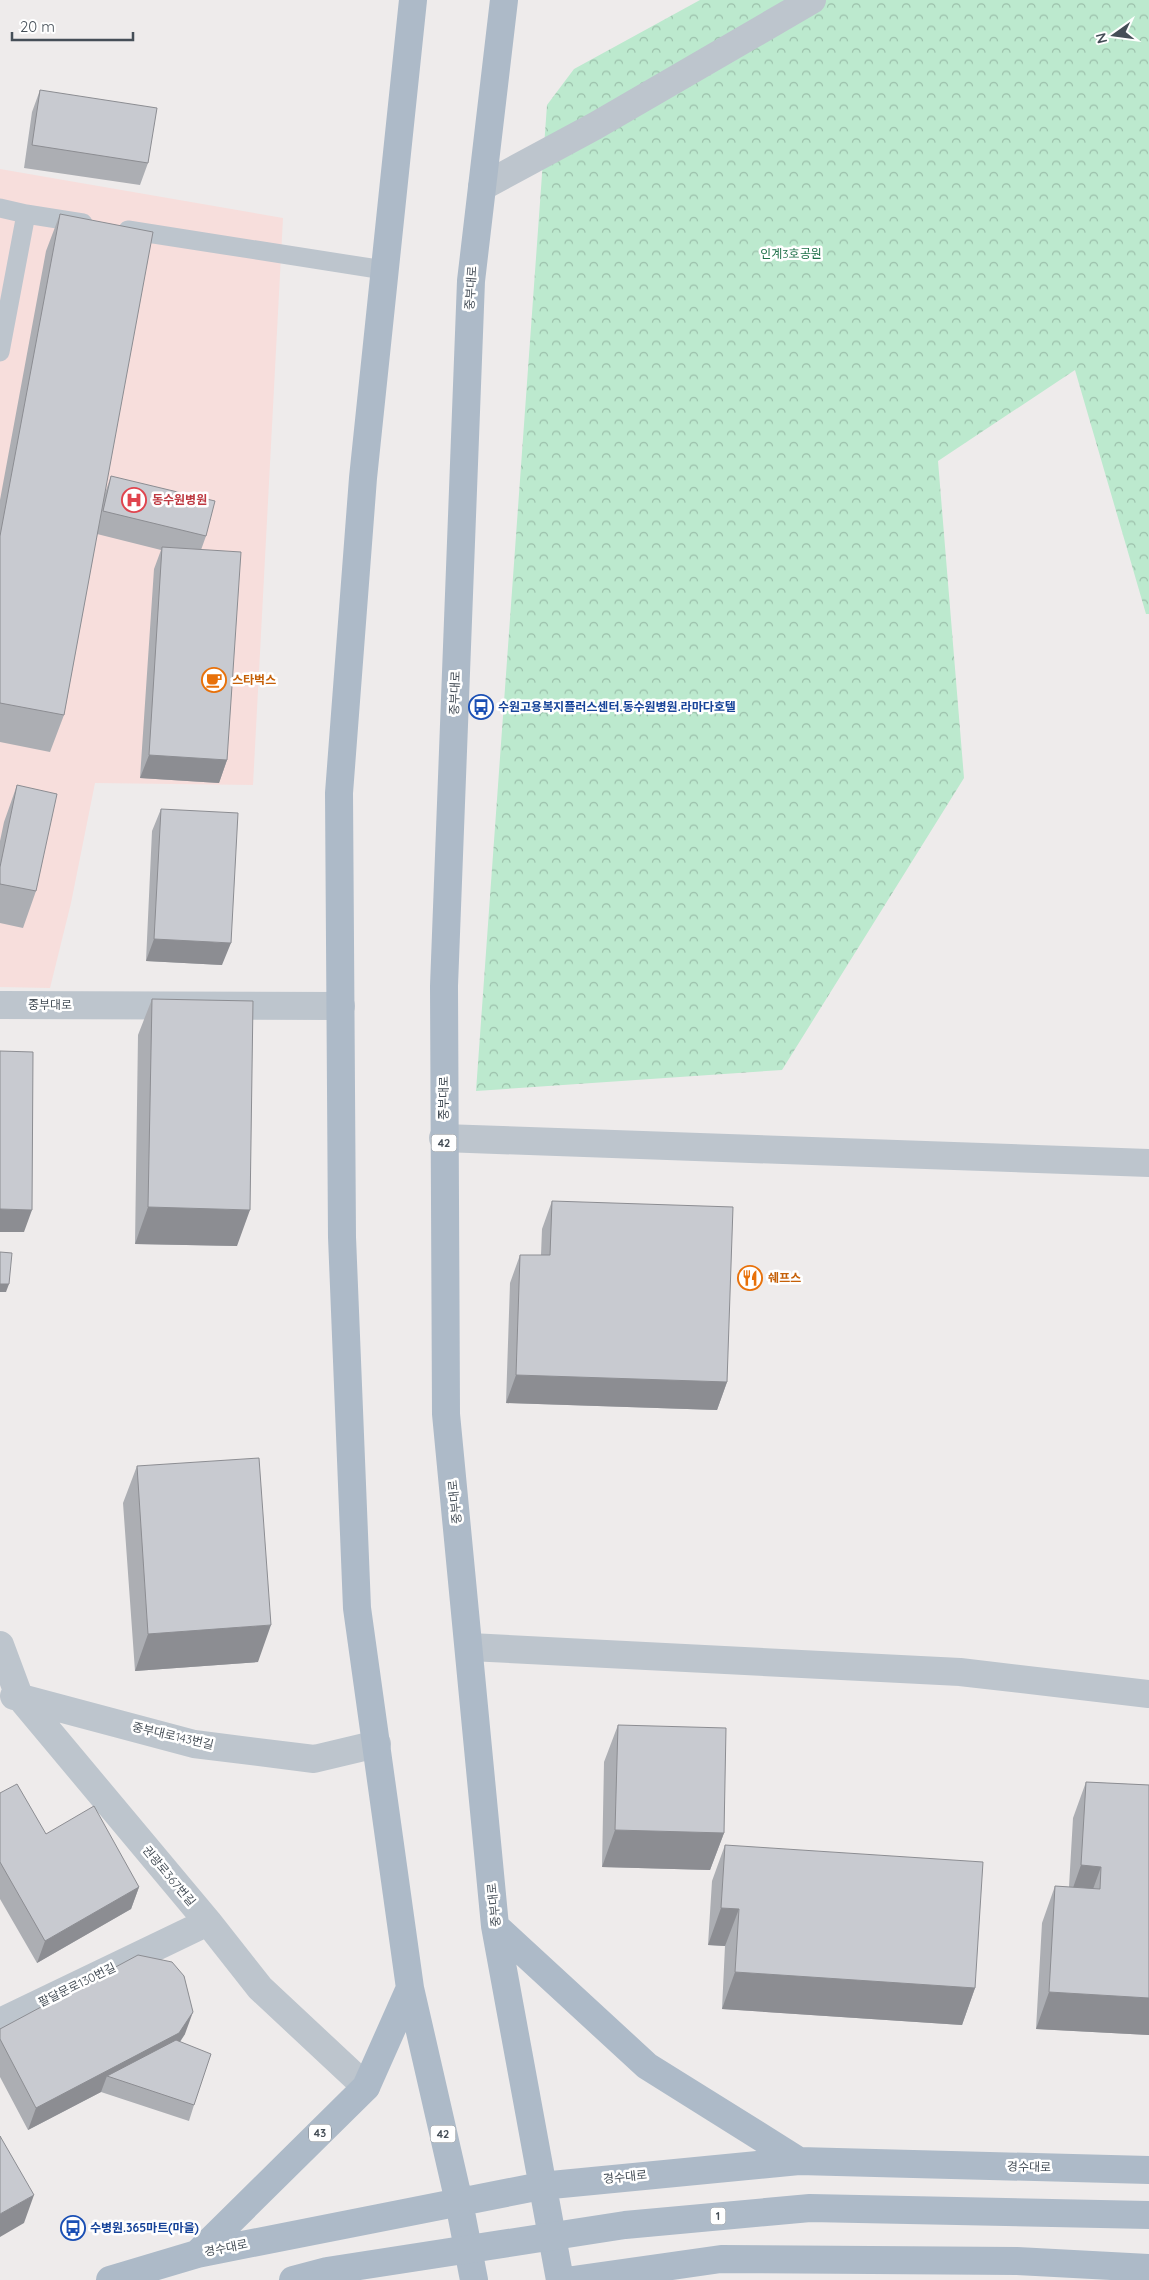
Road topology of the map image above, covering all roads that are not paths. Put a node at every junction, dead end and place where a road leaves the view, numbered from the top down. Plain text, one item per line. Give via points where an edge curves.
1 (413, 0) edge
2 (504, 0) edge
3 (812, 0) edge
4 (482, 187) junction
5 (0, 208) edge
6 (26, 214) junction
7 (384, 270) junction
8 (0, 352) edge
9 (0, 1005) edge
10 (341, 1006) junction
11 (444, 1138) junction
12 (1149, 1163) edge
13 (0, 1645) edge
14 (470, 1647) junction
15 (1149, 1694) edge
16 (9, 1696) edge
17 (377, 1744) junction
18 (208, 1922) junction
19 (495, 1926) junction
20 (410, 1988) junction
21 (0, 2022) edge
22 (366, 2087) junction
23 (799, 2161) junction
24 (1149, 2170) edge
25 (541, 2186) junction
26 (459, 2202) junction
27 (1149, 2215) edge
28 (197, 2254) junction
29 (1149, 2268) edge
30 (110, 2280) edge
31 (293, 2280) edge
32 (474, 2280) edge
33 (560, 2280) edge
34 (573, 2280) edge

1 - 7 main road, 42
2 - 4 main road, 중부대로 / 42
3 - 4 street via 595,126
4 - 11 main road, 중부대로 / 42 via 471,281 444,986
5 - 6 lane
6 - 7 lane
6 - 8 lane
7 - 10 main road, 42 via 363,478 339,793
9 - 10 street, 중부대로
10 - 17 main road, 42 via 342,1237 356,1608
11 - 12 street
11 - 14 main road, 중부대로 / 42 via 446,1414
13 - 16 street, 권광로367번길
14 - 15 street via 960,1672
14 - 19 main road, 중부대로 / 42
16 - 17 street, 중부대로143번길 via 194,1744 314,1759
16 - 18 street, 권광로367번길
17 - 20 main road, 42
18 - 21 street, 팔달문로130번길
18 - 22 street, 권광로367번길 via 260,1988
19 - 23 main road via 647,2066
19 - 25 main road, 중부대로 / 42
20 - 22 main road, 43
20 - 26 main road, 42
22 - 28 main road, 43
23 - 24 main road, 경수대로
23 - 25 main road, 경수대로
25 - 26 main road, 경수대로
25 - 33 main road, 중부대로 / 42
26 - 28 main road, 경수대로
26 - 32 main road, 42
27 - 31 main road, 1, bridge via 810,2208 625,2225 327,2271
28 - 30 main road, 경수대로 / 43
29 - 34 main road via 1017,2261 721,2259

